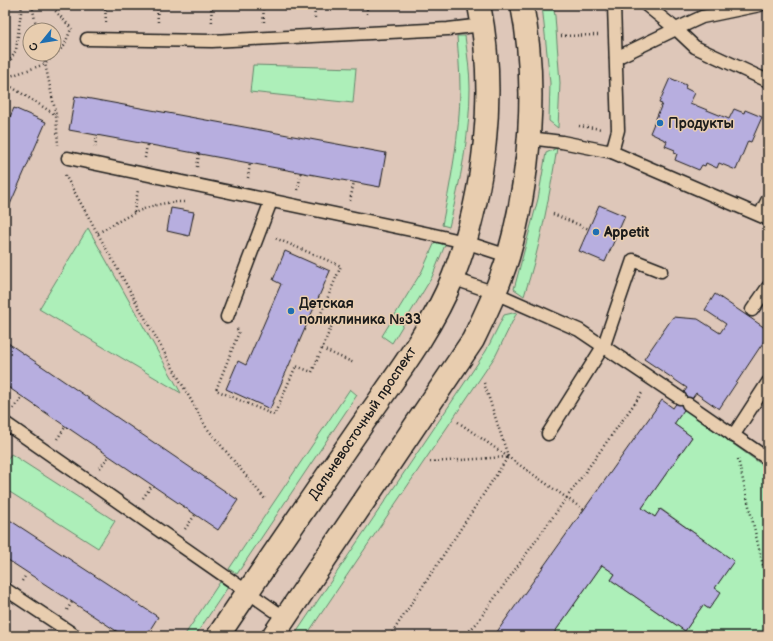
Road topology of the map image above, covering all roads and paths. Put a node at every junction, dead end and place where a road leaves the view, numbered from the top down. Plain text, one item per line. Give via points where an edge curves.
1 (22, 5) edge
2 (32, 5) edge
3 (50, 5) edge
4 (522, 5) edge
5 (614, 5) edge
6 (646, 5) edge
7 (760, 5) edge
8 (481, 15) edge
9 (35, 22) edge
10 (71, 29) junction
11 (676, 30) junction
12 (614, 34) junction
13 (561, 36) dead end
14 (86, 39) joint
15 (616, 58) junction
16 (45, 64) junction
17 (5, 70) edge
18 (5, 78) edge
19 (768, 81) edge
20 (5, 83) edge
21 (56, 115) junction
22 (571, 125) dead end
23 (618, 130) junction
24 (529, 138) junction
25 (59, 150) dead end
26 (612, 152) junction
27 (68, 158) dead end
28 (64, 174) dead end
29 (142, 174) junction
30 (768, 199) edge
31 (272, 201) junction
32 (191, 202) dead end
33 (134, 212) junction
34 (553, 214) dead end
35 (764, 217) edge
36 (589, 228) dead end
37 (260, 232) junction
38 (98, 234) junction
39 (465, 242) junction
40 (508, 256) junction
41 (661, 271) dead end
42 (452, 278) junction
43 (768, 287) edge
44 (495, 293) junction
45 (752, 310) dead end
46 (227, 317) joint
47 (604, 345) junction
48 (322, 349) junction
49 (354, 363) dead end
50 (653, 379) junction
51 (768, 382) edge
52 (484, 383) dead end
53 (458, 422) dead end
54 (5, 423) edge
55 (548, 434) dead end
56 (733, 436) junction
57 (508, 457) junction
58 (768, 459) edge
59 (430, 462) dead end
60 (566, 498) junction
61 (264, 499) dead end
62 (584, 510) dead end
63 (768, 587) edge
64 (5, 589) edge
65 (247, 592) junction
66 (286, 618) junction
67 (116, 631) dead end
68 (76, 636) edge
69 (113, 636) edge
70 (218, 636) edge
71 (273, 636) edge
72 (390, 636) edge
73 (464, 636) edge

1 - 17 path via 16,50
2 - 9 path
3 - 10 path
4 - 24 street via 531,84
5 - 12 lane
6 - 11 lane
7 - 11 lane via 702,17
8 - 14 lane via 448,29 212,41
8 - 39 street, Дальневосточный проспект via 489,89 486,133
10 - 14 path via 81,29
10 - 16 path via 64,46
11 - 15 lane
11 - 19 lane via 695,47
12 - 13 path
12 - 15 lane
15 - 23 lane
16 - 18 path
16 - 21 path
20 - 21 path
21 - 25 path
22 - 23 path
23 - 26 lane
24 - 26 lane
24 - 40 street via 521,196
26 - 35 lane
27 - 29 lane
28 - 38 path
29 - 31 lane
29 - 33 path
30 - 35 lane
31 - 37 lane
31 - 39 lane
32 - 33 path via 168,201
33 - 38 path
34 - 36 path
37 - 46 lane
37 - 48 path via 341,266 319,318 332,325
38 - 61 path via 206,427
39 - 40 lane
39 - 42 street, Дальневосточный проспект
40 - 44 street
41 - 47 lane via 633,260
42 - 44 lane
42 - 65 street, Дальневосточный проспект via 434,316
43 - 45 lane
44 - 47 lane via 579,330
44 - 66 street via 473,340
46 - 48 path via 239,332 216,390 274,416 296,366 312,372
47 - 50 lane
47 - 55 lane
48 - 49 path
50 - 56 lane
50 - 60 path
51 - 56 lane
52 - 57 path
53 - 57 path
54 - 65 lane
56 - 58 lane
56 - 63 path
57 - 59 path
57 - 60 path
57 - 72 path
60 - 62 path
60 - 73 path via 476,624
64 - 68 lane
65 - 66 lane
65 - 70 street, Дальневосточный проспект
66 - 71 street
67 - 69 path

